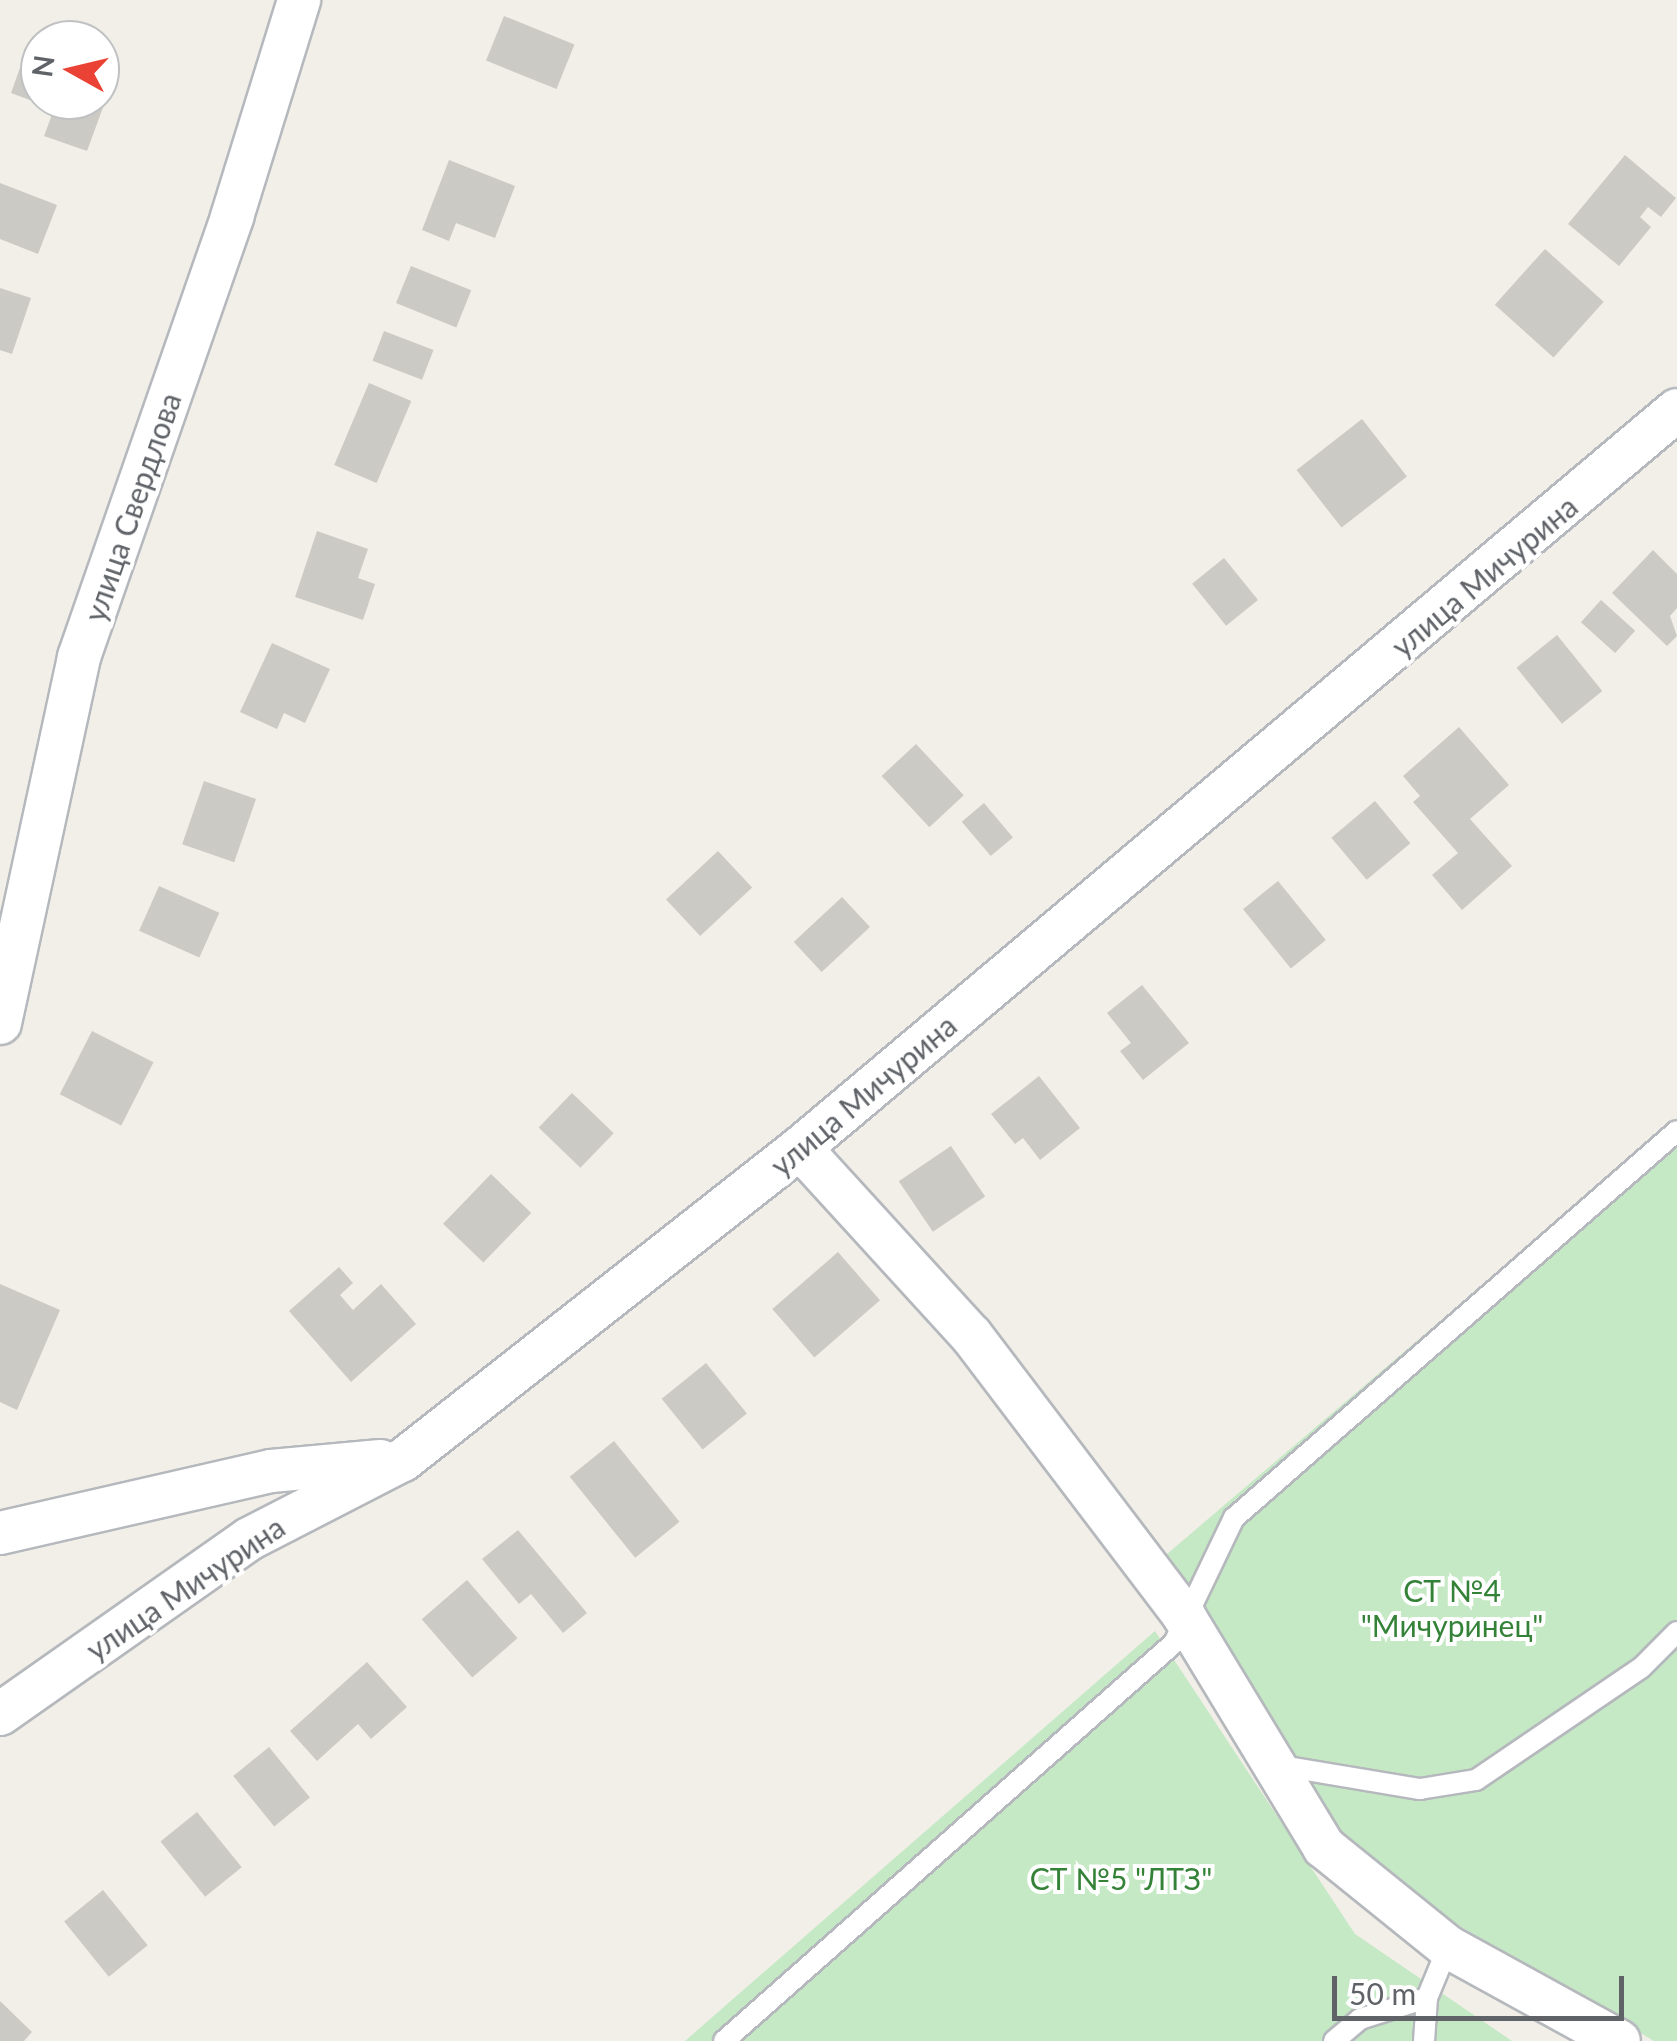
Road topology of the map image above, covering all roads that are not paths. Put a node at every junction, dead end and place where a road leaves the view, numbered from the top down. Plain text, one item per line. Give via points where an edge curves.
1 (299, 0) edge
2 (1677, 410) edge
3 (0, 1023) edge
4 (1677, 1130) edge
5 (800, 1148) junction
6 (403, 1460) junction
7 (0, 1532) edge
8 (1184, 1616) junction
9 (1677, 1632) edge
10 (0, 1714) edge
11 (1274, 1764) junction
12 (1448, 1946) junction
13 (1427, 1998) junction
14 (724, 2041) edge
15 (1334, 2041) edge
16 (1424, 2041) edge
17 (1619, 2041) edge

1 - 3 street, улица Свердлова via 232,217 79,657
2 - 5 street, улица Мичурина
4 - 8 lane via 1234,1518
5 - 6 street, улица Мичурина
5 - 8 street via 971,1335
6 - 7 street via 271,1471
6 - 10 street, улица Мичурина via 249,1539
8 - 11 street
8 - 14 lane via 1174,1643
9 - 11 lane via 1641,1668 1476,1780 1420,1789
11 - 12 street via 1324,1847
12 - 13 lane
12 - 17 street
13 - 15 lane via 1360,2019
13 - 16 lane

